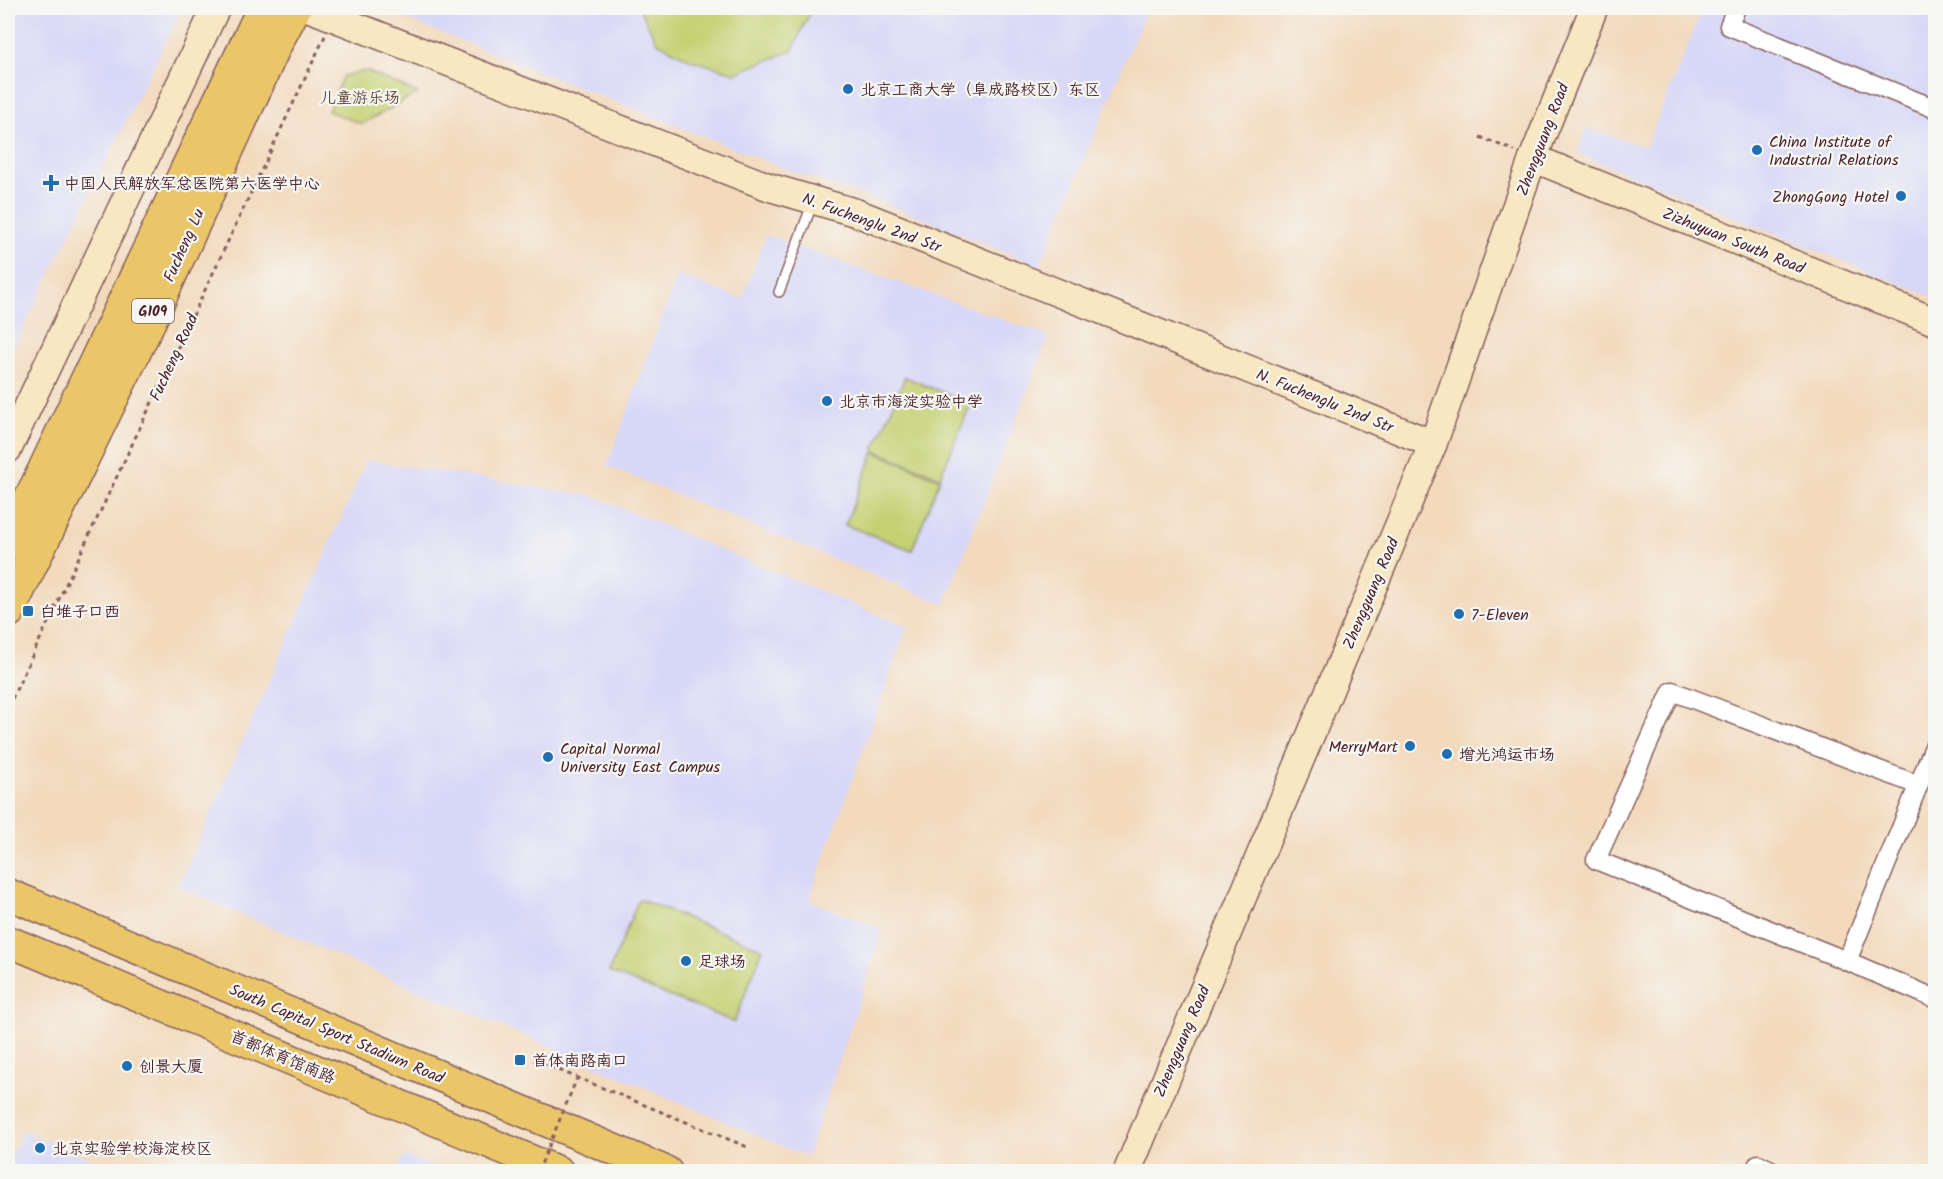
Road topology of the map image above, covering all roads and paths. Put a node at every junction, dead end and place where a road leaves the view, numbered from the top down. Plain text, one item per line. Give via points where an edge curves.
1 (216, 8) edge
2 (264, 8) edge
3 (294, 8) edge
4 (309, 8) edge
5 (1594, 8) edge
6 (1736, 8) edge
7 (335, 18) junction
8 (1935, 109) edge
9 (1480, 137) dead end
10 (1533, 158) junction
11 (814, 200) junction
12 (778, 292) dead end
13 (1935, 322) edge
14 (1433, 444) junction
15 (8, 449) edge
16 (8, 544) edge
17 (8, 611) edge
18 (8, 707) edge
19 (1935, 742) edge
20 (1918, 785) junction
21 (8, 894) edge
22 (8, 941) edge
23 (1847, 961) junction
24 (1935, 999) edge
25 (534, 1060) dead end
26 (577, 1078) junction
27 (750, 1148) dead end
28 (1758, 1164) dead end
29 (538, 1172) edge
30 (559, 1172) edge
31 (667, 1172) edge
32 (1127, 1172) edge
33 (1775, 1172) edge

1 - 15 street
2 - 16 highway, Fucheng Lu / G109
3 - 17 highway, Fucheng Lu / G109
4 - 7 street, N. Fuchenglu 2nd Str
5 - 10 street, Zhengguang Road
6 - 8 street via 1729,26
7 - 11 street, N. Fuchenglu 2nd Str via 769,187
7 - 18 path, Fucheng Road
9 - 10 path
10 - 13 street, Zizhuyuan South Road
10 - 14 street, Zhengguang Road
11 - 12 lane
11 - 14 street, N. Fuchenglu 2nd Str via 856,213
14 - 32 street, Zhengguang Road
19 - 20 street
20 - 23 street
20 - 23 street via 1672,691 1596,860
21 - 31 main road, South Capital Sport Stadium Road
22 - 30 main road, 首都体育馆南路
23 - 24 street
25 - 26 path
26 - 27 path
26 - 29 path, bridge
28 - 33 street

